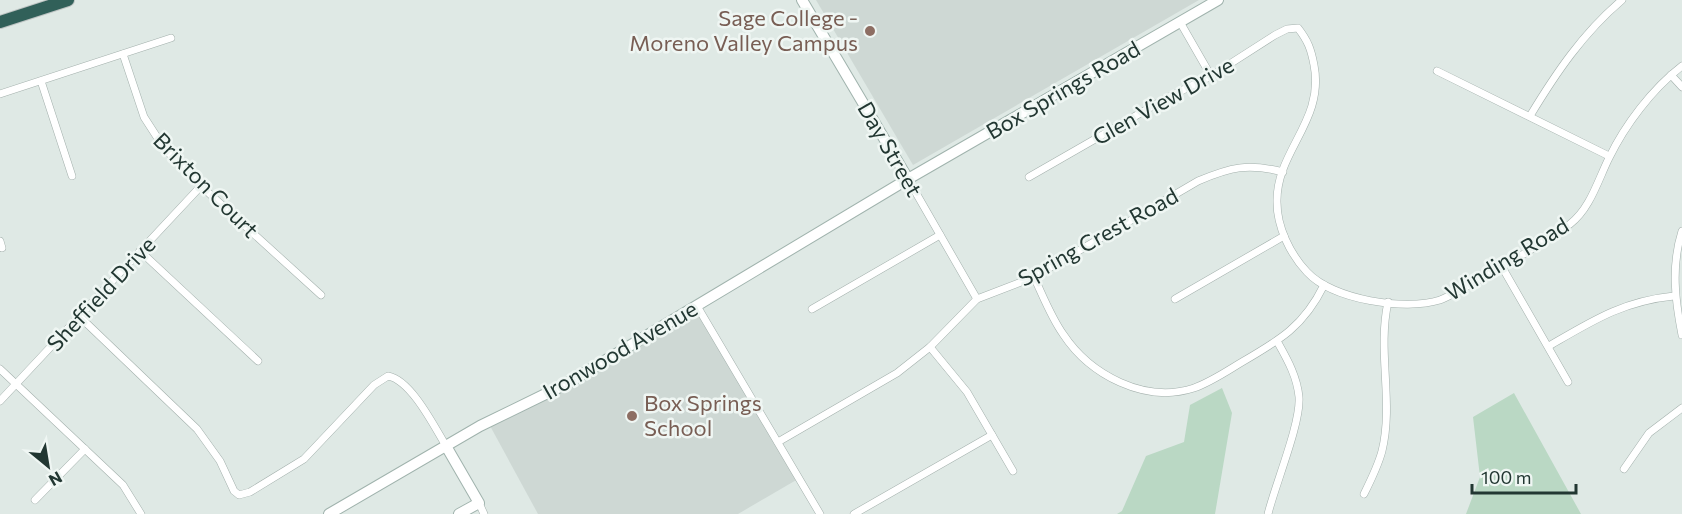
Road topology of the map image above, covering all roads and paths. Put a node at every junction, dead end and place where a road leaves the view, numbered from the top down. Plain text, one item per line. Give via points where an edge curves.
1 (68, 0) edge
2 (802, 0) edge
3 (1218, 0) edge
4 (1622, 0) edge
5 (0, 22) edge
6 (1180, 22) junction
7 (1298, 28) joint
8 (171, 38) dead end
9 (123, 54) junction
10 (1682, 66) edge
11 (1437, 71) dead end
12 (1671, 75) junction
13 (1211, 76) junction
14 (41, 81) junction
15 (1682, 87) edge
16 (0, 94) edge
17 (1530, 116) junction
18 (1610, 156) junction
19 (1283, 172) junction
20 (72, 176) dead end
21 (1029, 177) dead end
22 (908, 179) junction
23 (201, 186) junction
24 (1682, 231) edge
25 (940, 235) junction
26 (1284, 237) junction
27 (140, 251) junction
28 (1502, 267) junction
29 (1034, 277) junction
30 (1324, 285) junction
31 (321, 295) dead end
32 (1674, 296) junction
33 (978, 299) junction
34 (1175, 299) dead end
35 (1388, 302) junction
36 (698, 306) junction
37 (812, 309) dead end
38 (80, 317) junction
39 (1682, 335) edge
40 (1277, 341) junction
41 (1549, 346) junction
42 (930, 347) junction
43 (258, 361) dead end
44 (0, 369) edge
45 (1568, 382) dead end
46 (16, 384) junction
47 (0, 401) edge
48 (1682, 408) edge
49 (992, 435) junction
50 (778, 441) junction
51 (446, 446) junction
52 (85, 449) junction
53 (1624, 470) dead end
54 (1013, 471) dead end
55 (1364, 494) dead end
56 (34, 500) dead end
57 (479, 502) junction
58 (141, 514) edge
59 (329, 514) edge
60 (459, 514) edge
61 (484, 514) edge
62 (820, 514) edge
63 (854, 514) edge
64 (1268, 514) edge

1 - 5 highway
2 - 22 main road, Day Street
3 - 6 main road, Box Springs Road
4 - 17 street via 1577,45
6 - 13 street
6 - 22 main road, Box Springs Road
7 - 13 street, Glen View Drive via 1275,35
7 - 19 street, Winding Road via 1310,43 1317,82 1314,104
8 - 9 street
9 - 14 street
9 - 23 street, Brixton Court via 151,131
10 - 12 street, Winding Road
11 - 17 street
12 - 15 street
12 - 18 street, Winding Road via 1631,121
13 - 21 street, Glen View Drive
14 - 16 street
14 - 20 street
17 - 18 street
18 - 28 street, Winding Road via 1586,206 1572,222
19 - 26 street, Winding Road via 1277,202
19 - 29 street, Spring Crest Road via 1259,166 1222,170
22 - 25 street, Day Street
22 - 36 main road, Ironwood Avenue
23 - 27 street, Sheffield Drive
23 - 31 street, Brixton Court
24 - 32 street
25 - 33 street, Day Street
25 - 37 street
26 - 30 street, Winding Road via 1307,272
26 - 34 street
27 - 38 street, Sheffield Drive
27 - 43 street
28 - 35 street, Winding Road via 1442,299 1418,304
28 - 41 street
29 - 33 street, Spring Crest Road
29 - 40 street via 1074,349 1090,364 1132,388 1154,393 1195,388
30 - 35 street, Winding Road via 1363,299
30 - 40 street via 1307,315
32 - 39 street
32 - 41 street via 1651,298 1611,310
33 - 42 street, Spring Crest Road
35 - 55 street via 1383,325 1387,404 1384,438 1378,465
36 - 50 street
36 - 51 main road, Ironwood Avenue via 566,384
38 - 46 street, Sheffield Drive
38 - 51 street via 197,429 239,495 304,459 387,376 396,377 408,389
40 - 64 street via 1296,380 1299,400
41 - 45 street
42 - 49 street via 952,370
42 - 50 street, Spring Crest Road via 897,373
44 - 46 street
46 - 47 street, Sheffield Drive
46 - 52 street
48 - 53 street via 1649,433
49 - 54 street
49 - 63 street
50 - 62 street
51 - 57 main road
51 - 59 main road, Ironwood Avenue
52 - 56 street
52 - 58 street via 123,485
57 - 60 main road
57 - 61 street

